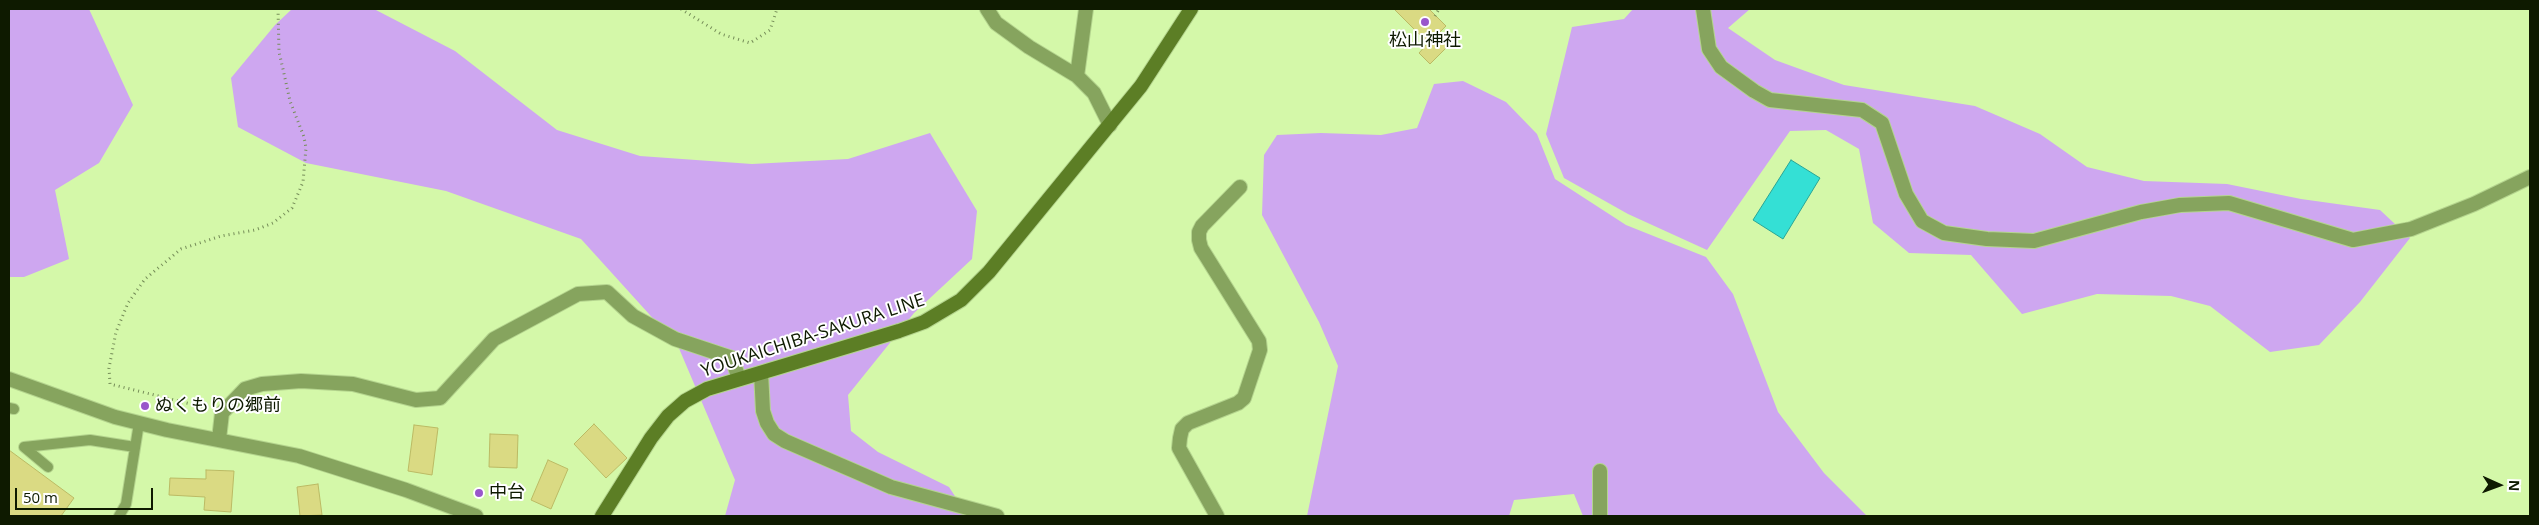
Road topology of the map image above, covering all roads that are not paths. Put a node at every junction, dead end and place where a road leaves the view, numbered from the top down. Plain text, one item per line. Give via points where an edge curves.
1 (987, 9) edge
2 (1086, 9) edge
3 (1191, 9) edge
4 (1703, 9) edge
5 (1077, 76) junction
6 (1110, 125) junction
7 (2530, 177) edge
8 (1240, 187) dead end
9 (761, 373) junction
10 (9, 379) edge
11 (739, 379) junction
12 (139, 423) junction
13 (220, 439) junction
14 (135, 447) junction
15 (48, 467) dead end
16 (1600, 471) dead end
17 (119, 516) edge
18 (476, 516) edge
19 (602, 516) edge
20 (997, 516) edge
21 (1217, 516) edge
22 (1600, 516) edge

1 - 5 street via 996,23
2 - 5 street
3 - 6 main road, YOUKAICHIBA-SAKURA LINE via 1141,86
4 - 7 street via 1709,49 1721,67 1754,91 1770,100 1862,110 1882,123 1906,194 1922,221 1944,233 2034,241 2141,212 2229,203 2353,240 2411,229
5 - 6 street via 1094,93
6 - 9 main road, YOUKAICHIBA-SAKURA LINE via 989,272 953,305 924,322 899,331
8 - 21 street via 1202,226 1199,240 1259,340 1260,350 1244,398 1188,423 1180,438 1180,448
9 - 11 main road, YOUKAICHIBA-SAKURA LINE
9 - 20 street via 763,411 767,423 774,434 785,441 891,487
10 - 12 street via 62,400
11 - 13 street via 732,358 675,339 633,316 607,292 578,294 494,339 440,398 416,400 353,384 301,381 262,384 245,389 222,412
11 - 19 main road, YOUKAICHIBA-SAKURA LINE via 707,389 685,401 668,416
12 - 13 street
12 - 14 lane
13 - 18 street via 299,456
14 - 15 lane via 90,440 24,447
14 - 17 lane via 126,504
16 - 22 street

